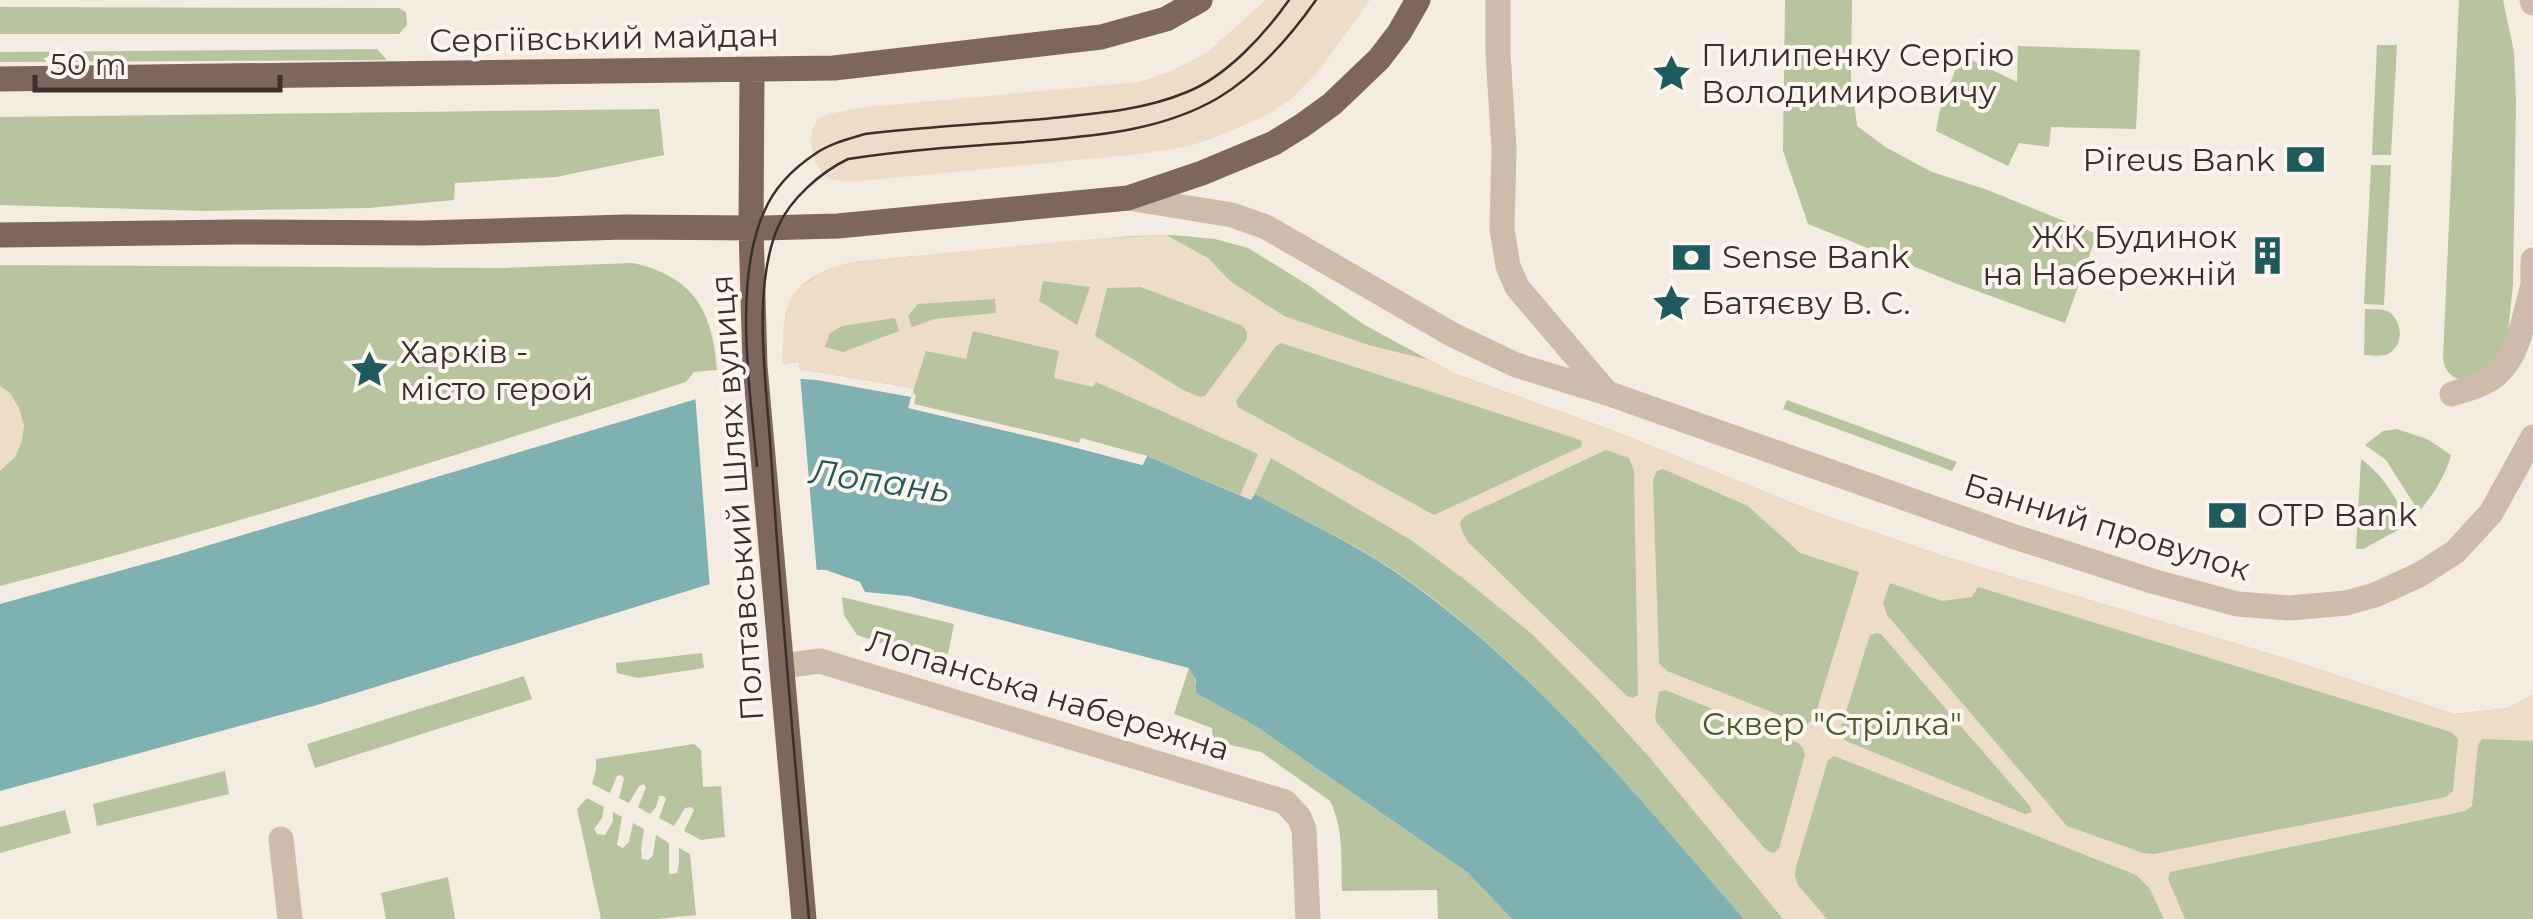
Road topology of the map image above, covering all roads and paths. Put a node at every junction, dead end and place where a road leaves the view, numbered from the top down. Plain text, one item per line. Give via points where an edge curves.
1 (1200, 0) edge
2 (1418, 0) edge
3 (1498, 0) edge
4 (752, 70) junction
5 (0, 80) edge
6 (1128, 198) junction
7 (751, 228) junction
8 (0, 235) edge
9 (2533, 260) edge
10 (2532, 297) edge
11 (1606, 393) junction
12 (2452, 394) dead end
13 (2533, 437) edge
14 (781, 666) junction
15 (281, 839) dead end
16 (290, 919) edge
17 (804, 919) edge
18 (1308, 919) edge

1 - 4 main road, Сергіївський майдан via 1166,19 1101,37 878,64
2 - 6 main road via 1379,59 1302,125 1274,143
3 - 11 street via 1508,266 1517,287
4 - 5 main road, Сергіївський майдан
4 - 7 main road, Полтавський Шлях вулиця
6 - 7 main road
6 - 11 street, Банний провулок via 1245,218 1453,335 1516,365
7 - 8 main road
7 - 14 main road, Полтавський Шлях вулиця via 755,366
9 - 10 street
10 - 12 street via 2505,367 2487,382
11 - 13 street, Банний провулок via 2152,581 2275,607 2346,604 2437,565 2491,513
14 - 17 main road, Полтавський Шлях вулиця
14 - 18 street, Лопанська набережна via 820,661 1278,798 1304,829
15 - 16 street

